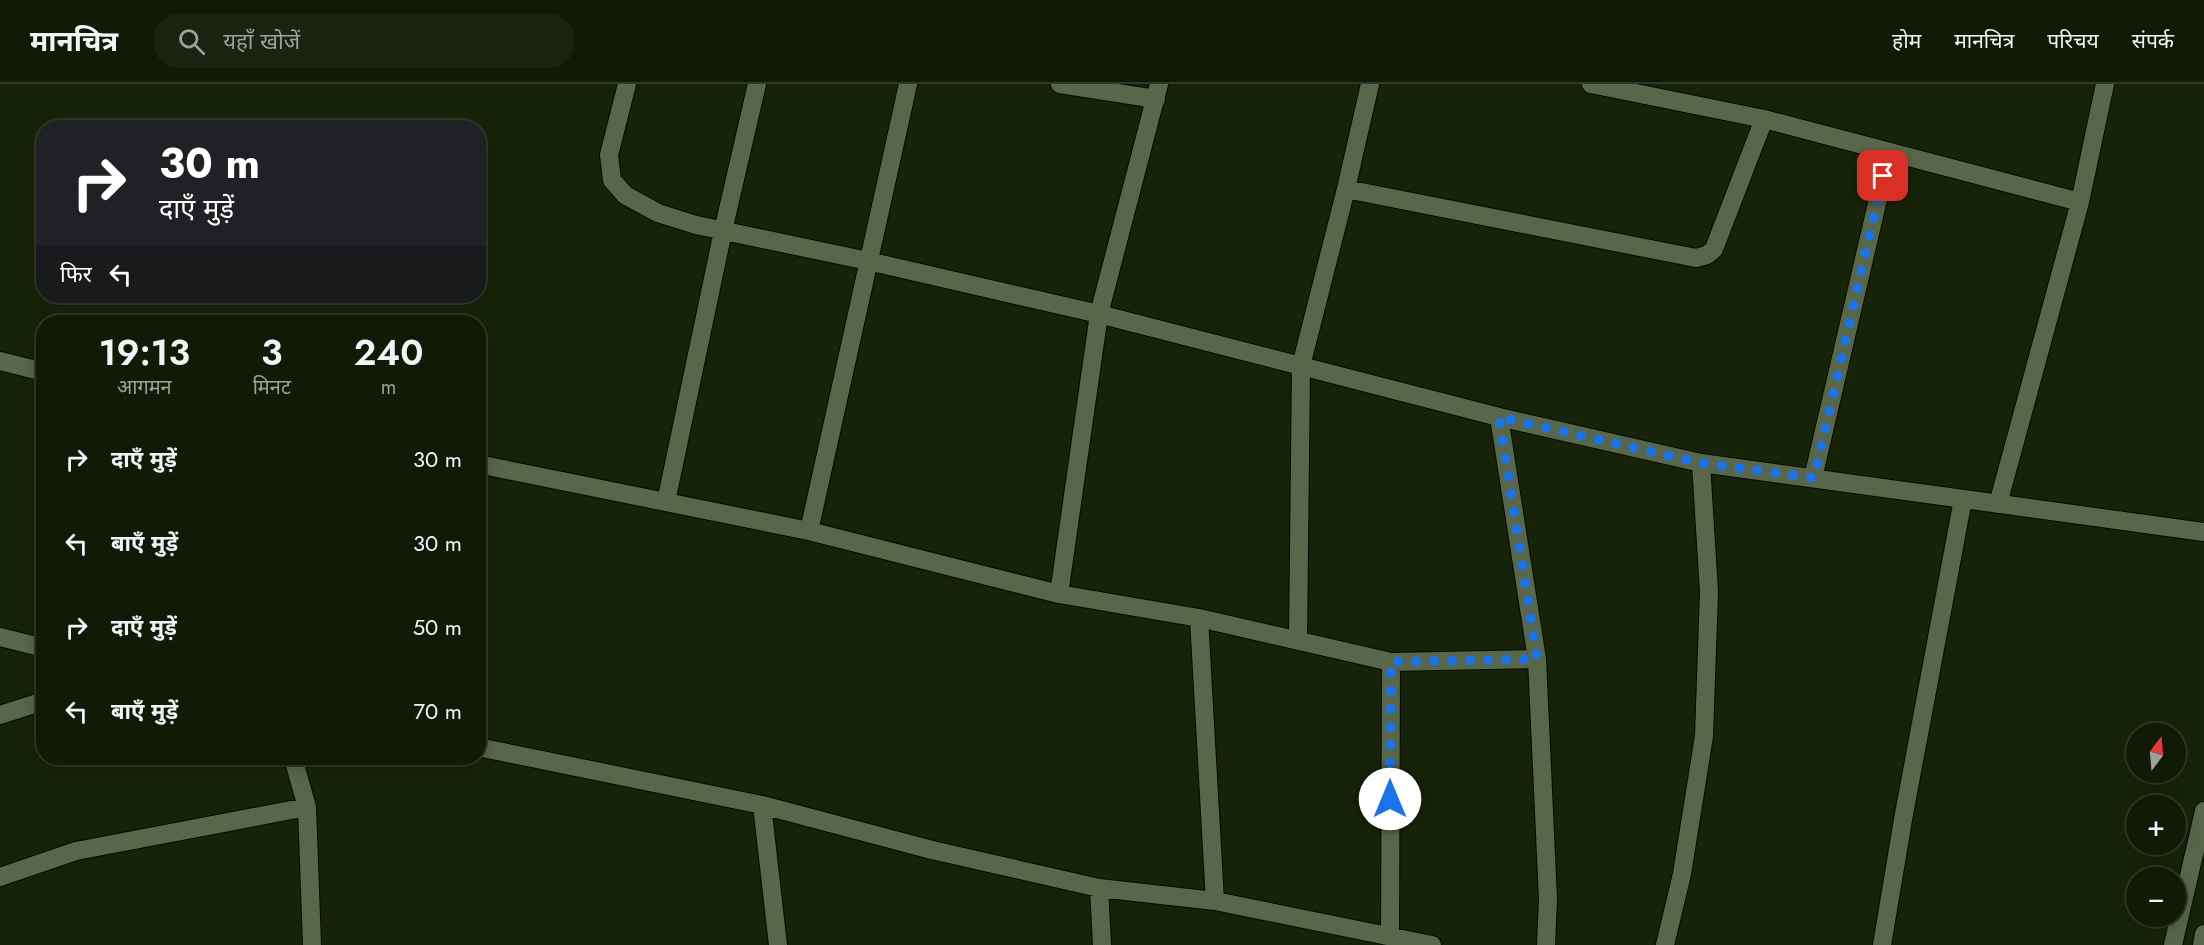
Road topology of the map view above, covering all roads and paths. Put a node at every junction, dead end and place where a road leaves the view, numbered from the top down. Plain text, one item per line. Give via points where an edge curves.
1 (627, 84) edge
2 (757, 84) edge
3 (908, 84) edge
4 (1060, 84) edge
5 (1370, 84) edge
6 (1591, 84) edge
7 (2105, 84) edge
8 (1157, 91) edge
9 (1764, 119) junction
10 (1889, 152) junction
11 (1346, 189) junction
12 (2080, 202) junction
13 (723, 231) junction
14 (868, 261) junction
15 (1099, 314) junction
16 (0, 361) edge
17 (1301, 366) junction
18 (36, 370) edge
19 (1499, 417) junction
20 (1701, 463) junction
21 (486, 466) edge
22 (1814, 478) junction
23 (1963, 500) junction
24 (666, 502) junction
25 (1998, 504) junction
26 (809, 531) junction
27 (2204, 532) edge
28 (1059, 594) junction
29 (1199, 618) junction
30 (0, 638) edge
31 (1298, 641) junction
32 (36, 646) edge
33 (1537, 659) junction
34 (1391, 662) junction
35 (36, 704) edge
36 (0, 715) edge
37 (486, 749) edge
38 (295, 765) edge
39 (762, 806) junction
40 (307, 807) junction
41 (2204, 811) edge
42 (0, 877) edge
43 (1099, 888) junction
44 (1215, 901) junction
45 (2204, 934) edge
46 (1390, 936) junction
47 (312, 945) edge
48 (778, 945) edge
49 (1102, 945) edge
50 (1432, 945) edge
51 (1546, 945) edge
52 (1665, 945) edge
53 (1882, 945) edge
54 (2173, 945) edge
55 (2202, 945) edge

1 - 13 street via 609,154 612,180 625,195 658,213
2 - 13 street
3 - 14 street
4 - 8 street
5 - 11 street
6 - 9 street
7 - 12 street
8 - 15 street
9 - 10 street
9 - 11 street via 1714,249 1696,258
10 - 12 street
10 - 22 street
11 - 17 street
12 - 25 street
13 - 14 street
13 - 24 street
14 - 15 street
14 - 26 street
15 - 17 street
15 - 28 street
16 - 18 street
17 - 19 street
17 - 31 street
19 - 20 street
19 - 33 street
20 - 22 street
20 - 52 street via 1709,592 1704,736 1682,874
21 - 24 street
22 - 23 street
23 - 25 street
23 - 53 street
24 - 26 street
25 - 27 street
26 - 28 street
28 - 29 street
29 - 31 street
29 - 44 street
30 - 32 street
31 - 34 street
33 - 34 street
33 - 51 street via 1548,899
34 - 46 street
35 - 36 street
37 - 39 street
38 - 40 street
39 - 43 street
39 - 48 street
40 - 42 street via 76,852
40 - 47 street
41 - 54 street
43 - 44 street
43 - 49 street
44 - 46 street
45 - 55 street
46 - 50 street

